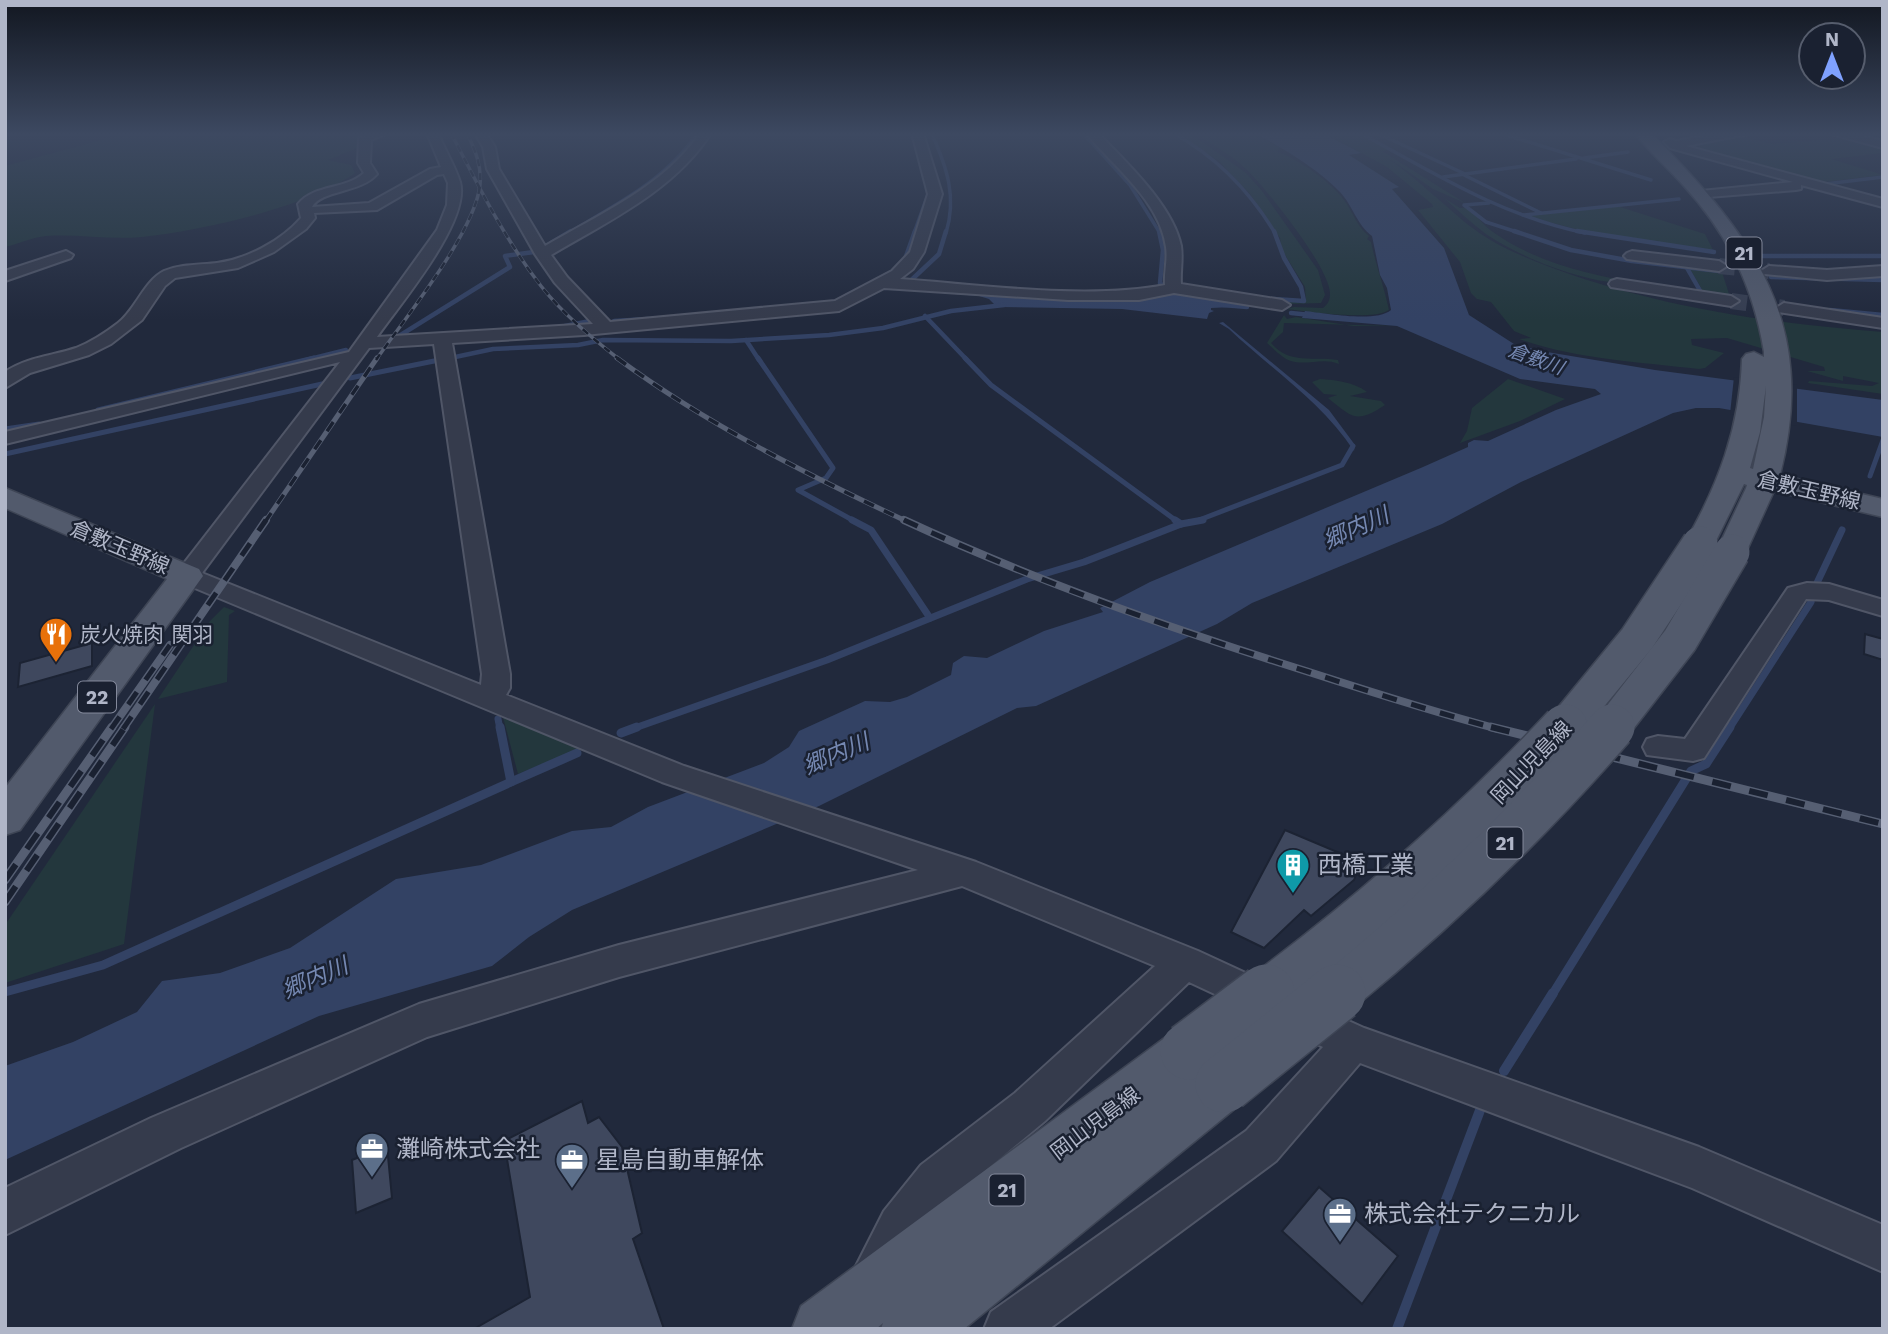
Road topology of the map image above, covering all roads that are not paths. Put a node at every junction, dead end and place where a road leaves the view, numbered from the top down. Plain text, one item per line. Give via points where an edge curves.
1 (321, 195) edge
2 (393, 195) edge
3 (455, 195) edge
4 (508, 195) edge
5 (638, 195) edge
6 (935, 195) edge
7 (1145, 195) edge
8 (1687, 195) edge
9 (1701, 195) edge
10 (1854, 195) edge
11 (1883, 203) edge
12 (308, 211) junction
13 (542, 254) junction
14 (66, 255) dead end
15 (1719, 266) tunnel mouth
16 (1769, 271) tunnel mouth
17 (1883, 271) edge
18 (5, 276) edge
19 (1617, 284) dead end
20 (879, 286) junction
21 (1168, 288) junction
22 (1646, 288) junction
23 (1282, 305) dead end
24 (1758, 306) junction
25 (1811, 312) junction
26 (1883, 317) edge
27 (1883, 323) edge
28 (606, 328) junction
29 (359, 350) junction
30 (445, 353) junction
31 (5, 382) edge
32 (5, 438) edge
33 (1751, 470) junction
34 (5, 496) edge
35 (1883, 508) edge
36 (187, 576) junction
37 (1883, 608) edge
38 (486, 696) junction
39 (1658, 747) dead end
40 (5, 819) edge
41 (964, 872) junction
42 (1185, 962) junction
43 (1353, 1042) junction
44 (1207, 1068) junction
45 (5, 1212) edge
46 (1883, 1248) edge
47 (844, 1313) edge
48 (913, 1329) edge
49 (1008, 1329) edge

1 - 12 street via 305,204
2 - 12 street via 372,207
3 - 29 street via 447,224
4 - 13 street
5 - 13 street
6 - 20 street via 908,266
7 - 21 street via 1174,244
8 - 24 main road, 岡山児島線 / 21 via 1714,229
9 - 24 main road, 岡山児島線 / 21 via 1739,245
10 - 11 street
12 - 31 street via 302,226 234,265 165,277 134,318 114,334 72,356 24,368
13 - 28 street
14 - 18 street
15 - 22 street via 1635,259
16 - 17 street via 1828,275
19 - 22 street
20 - 21 street via 1068,295 1139,295
20 - 28 street via 828,309
21 - 23 street
22 - 24 street
24 - 25 street
24 - 33 main road, 岡山児島線 / 21 via 1778,371 1776,424
25 - 26 street
25 - 27 street
28 - 30 street
29 - 30 street
29 - 32 street
29 - 36 street
30 - 38 street via 496,674 496,688
33 - 35 main road, 倉敷玉野線
33 - 44 main road, 岡山児島線 / 21, bridge via 1674,650 1611,729 1486,864 1329,1000
34 - 36 main road, 倉敷玉野線
36 - 38 street
36 - 40 main road, 倉敷玉野線 / 22
37 - 39 street via 1808,589 1797,593 1693,750
38 - 41 street via 673,774
41 - 42 street
41 - 45 street via 619,961 419,1022 166,1133
42 - 43 street
42 - 47 street via 1030,1107 937,1181 900,1227
43 - 46 street via 1699,1169
43 - 49 street via 1261,1146
44 - 47 main road, 岡山児島線 / 21
44 - 48 main road, 岡山児島線 / 21

